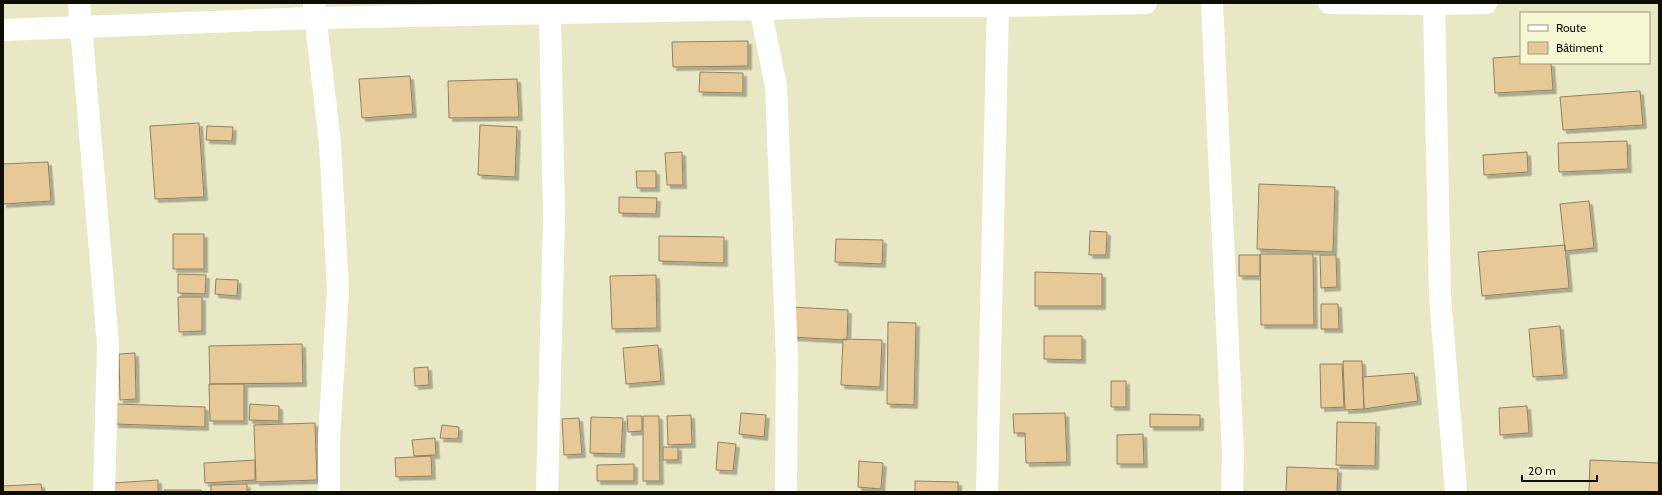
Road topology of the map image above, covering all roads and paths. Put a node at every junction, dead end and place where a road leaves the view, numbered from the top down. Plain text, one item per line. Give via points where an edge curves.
1 (79, 3) edge
2 (1146, 3) edge
3 (1212, 3) edge
4 (1330, 3) edge
5 (1486, 3) edge
6 (1434, 4) edge
7 (998, 5) edge
8 (759, 6) edge
9 (549, 8) edge
10 (314, 10) edge
11 (82, 28) junction
12 (3, 30) edge
13 (104, 492) edge
14 (329, 492) edge
15 (548, 492) edge
16 (786, 492) edge
17 (987, 492) edge
18 (1232, 492) edge
19 (1456, 492) edge

1 - 11 street
2 - 7 street
3 - 18 street via 1234,454
4 - 6 street
5 - 6 street
6 - 19 street via 1440,297
7 - 8 street
7 - 17 street
8 - 9 street
8 - 16 street via 776,86 787,358
9 - 10 street
9 - 15 street via 554,218
10 - 11 street
10 - 14 street via 330,144 338,290 329,440
11 - 12 street
11 - 13 street via 108,345

